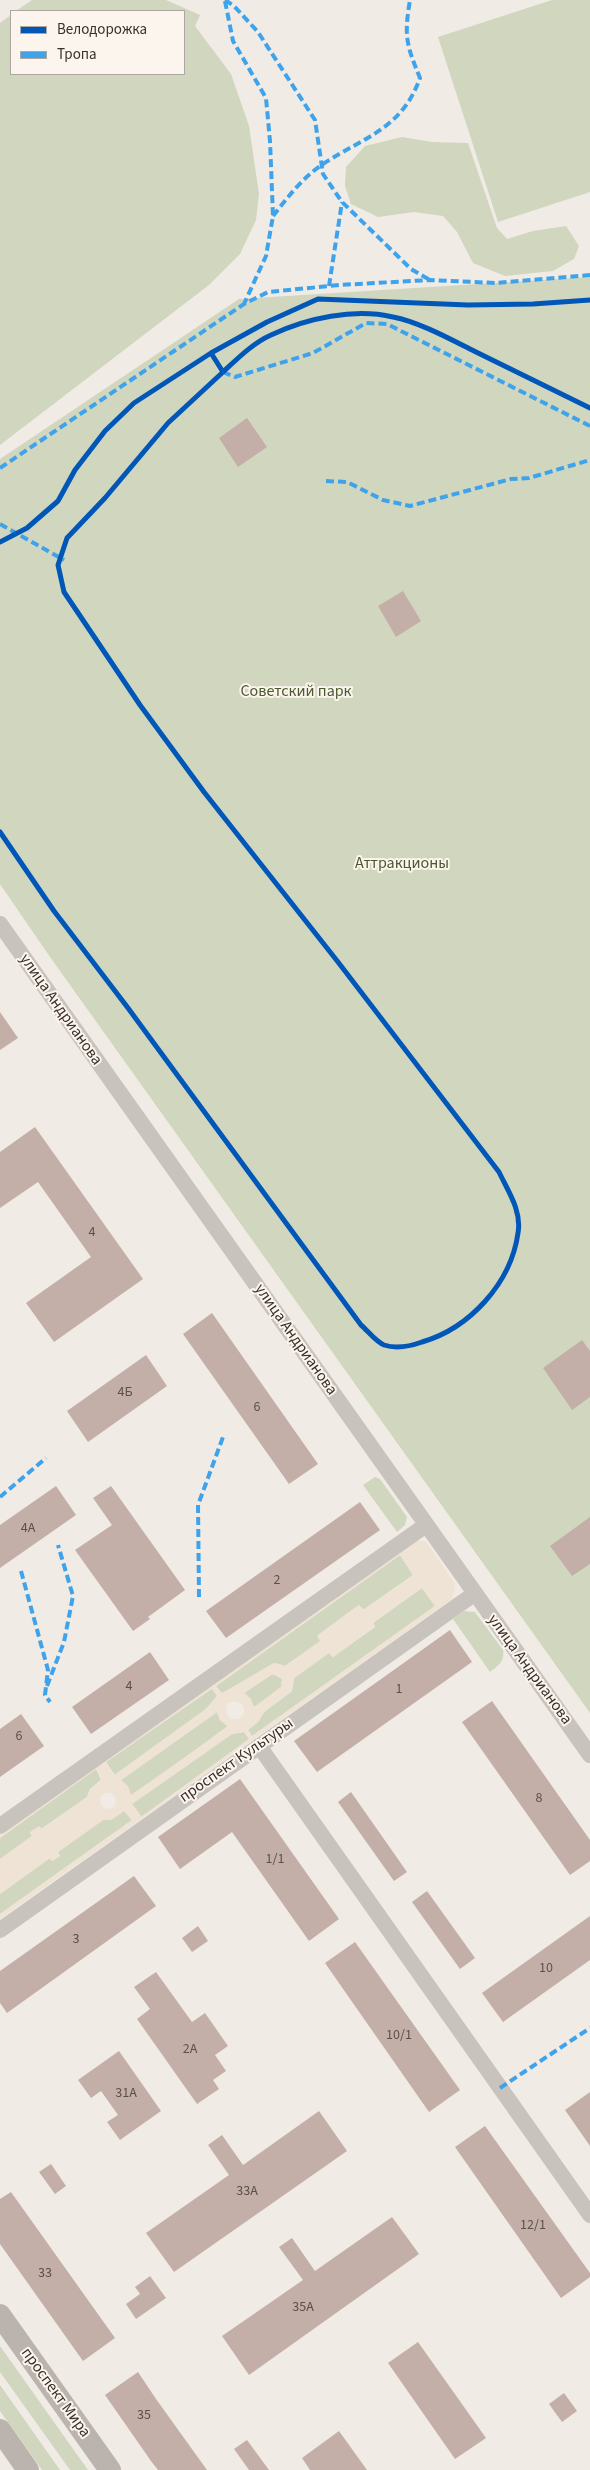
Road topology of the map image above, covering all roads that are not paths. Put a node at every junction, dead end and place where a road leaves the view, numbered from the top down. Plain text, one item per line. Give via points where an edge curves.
1 (0, 924) edge
2 (426, 1525) junction
3 (474, 1594) junction
4 (259, 1746) junction
5 (590, 1755) edge
6 (0, 1826) edge
7 (0, 1930) edge
8 (590, 2215) edge
9 (0, 2315) edge
10 (0, 2430) edge
11 (28, 2470) edge
12 (110, 2470) edge

1 - 2 street, улица Андрианова
2 - 3 street, улица Андрианова
2 - 6 street
3 - 4 street, проспект Культуры
3 - 5 street, улица Андрианова
4 - 7 street, проспект Культуры
4 - 8 street
9 - 12 main road, проспект Мира
10 - 11 main road

